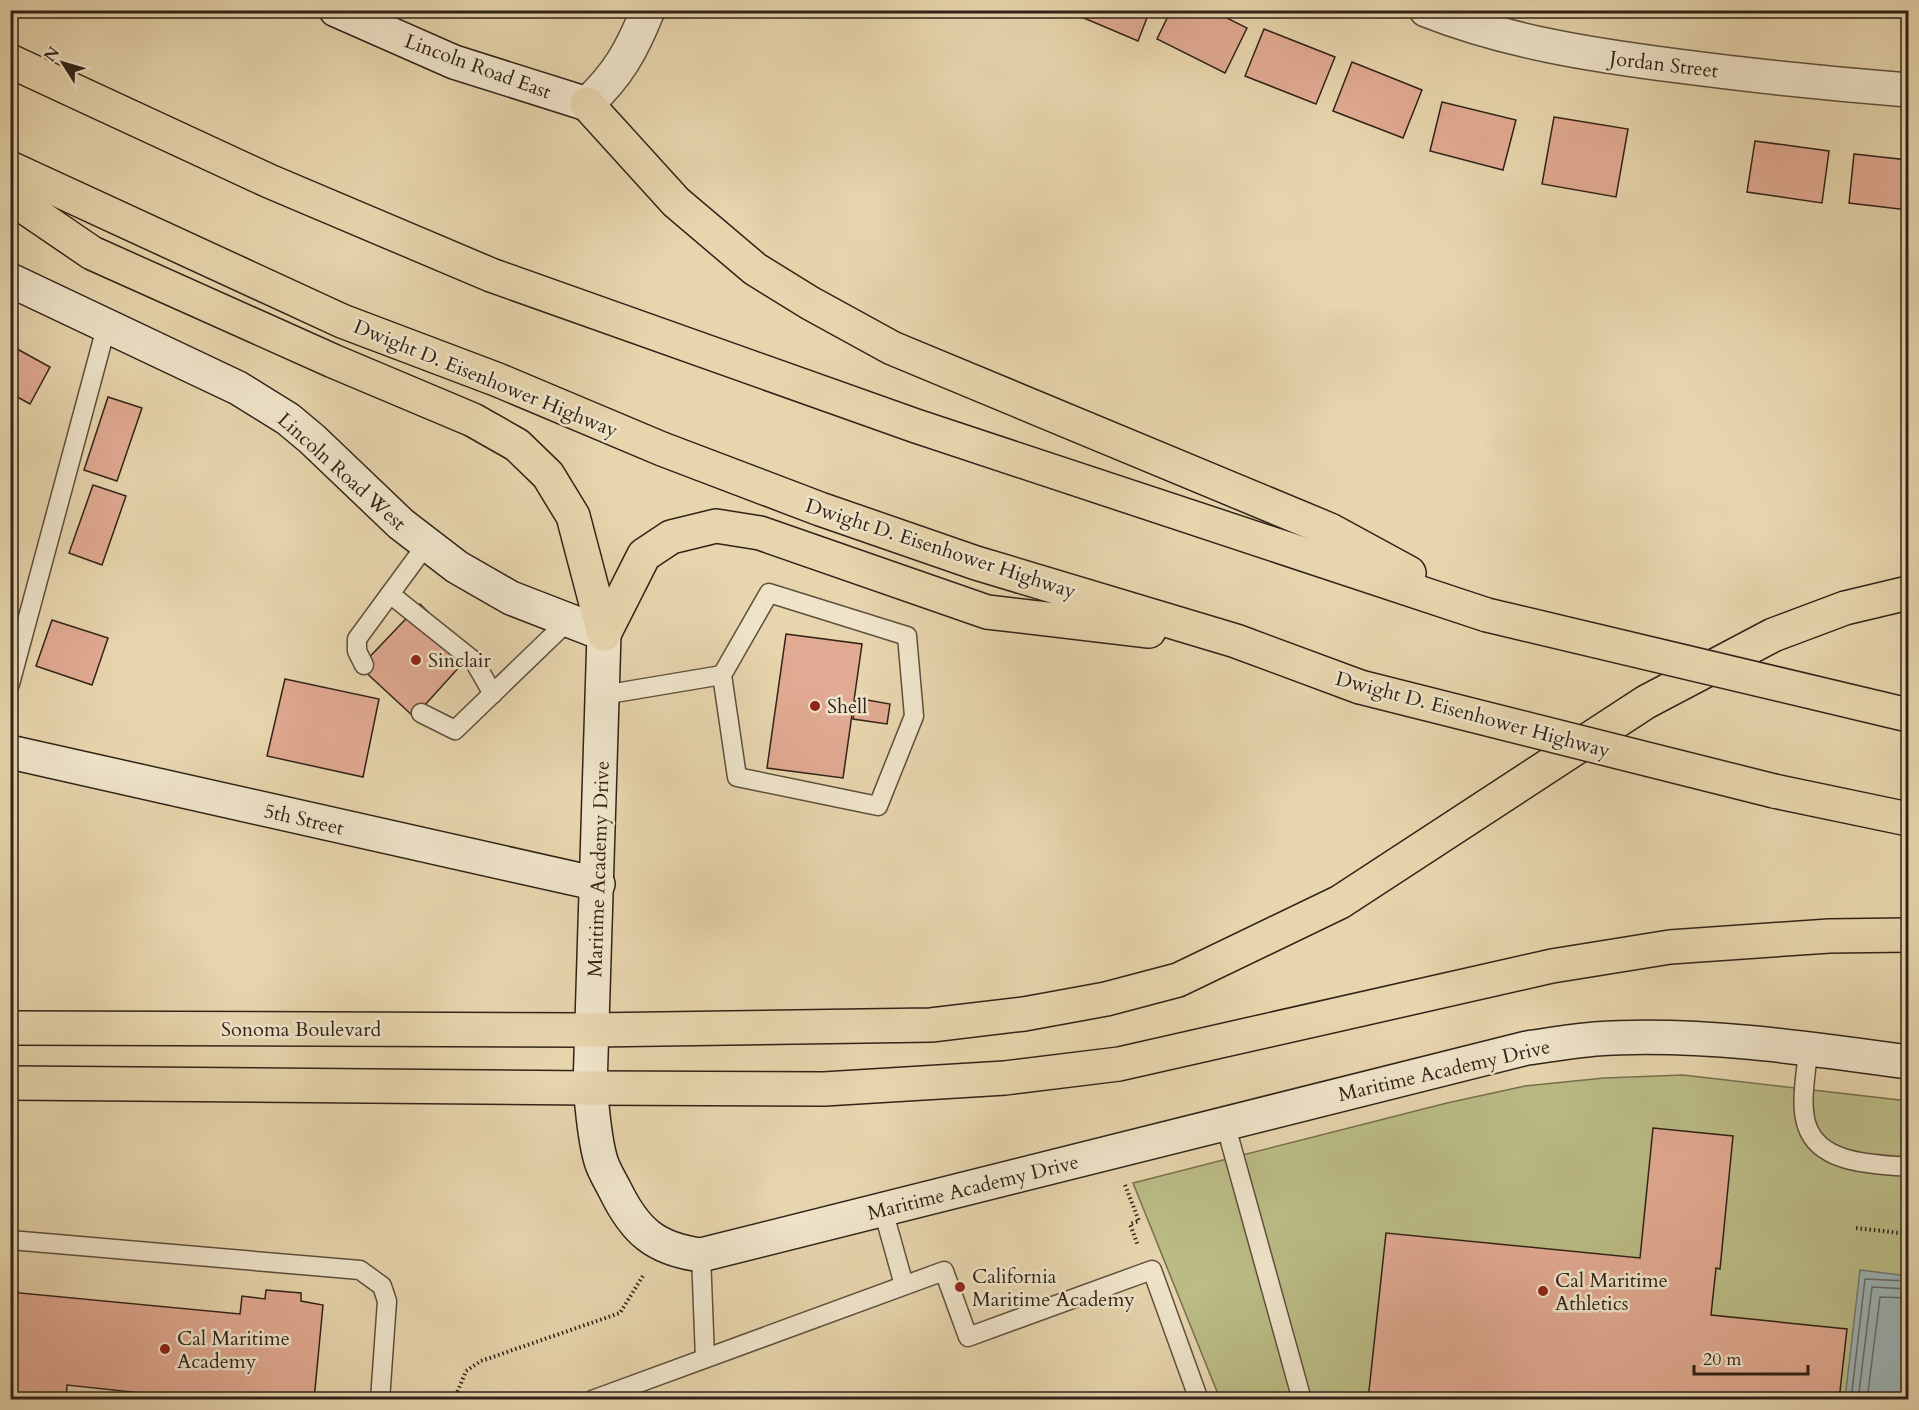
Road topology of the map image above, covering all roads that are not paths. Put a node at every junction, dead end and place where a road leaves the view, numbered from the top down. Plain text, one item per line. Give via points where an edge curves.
1 (336, 10) edge
2 (648, 10) edge
3 (1426, 10) edge
4 (10, 61) edge
5 (1908, 90) edge
6 (587, 104) junction
7 (10, 168) edge
8 (10, 196) edge
9 (10, 280) edge
10 (107, 324) junction
11 (426, 544) junction
12 (1908, 593) edge
13 (390, 594) junction
14 (1487, 615) junction
15 (568, 620) junction
16 (604, 634) junction
17 (1236, 641) junction
18 (364, 665) dead end
19 (722, 675) junction
20 (10, 684) edge
21 (493, 694) junction
22 (603, 695) junction
23 (422, 713) dead end
24 (1908, 715) edge
25 (10, 752) edge
26 (1908, 819) edge
27 (598, 884) junction
28 (1908, 934) edge
29 (10, 1028) edge
30 (592, 1030) junction
31 (1808, 1048) junction
32 (1908, 1062) edge
33 (10, 1083) edge
34 (590, 1088) junction
35 (1225, 1123) junction
36 (1908, 1167) edge
37 (883, 1210) junction
38 (10, 1240) edge
39 (701, 1256) junction
40 (904, 1286) junction
41 (705, 1358) junction
42 (380, 1400) edge
43 (592, 1400) edge
44 (1199, 1400) edge
45 (1302, 1400) edge

1 - 6 street, Lincoln Road East via 454,62
2 - 6 street via 632,49 610,82
3 - 5 street, Jordan Street via 1469,27 1582,54 1784,80
4 - 14 main road via 269,181 491,274 916,426
6 - 14 main road via 676,202 755,269 810,303 892,348 1330,530
7 - 17 main road, Dwight D. Eisenhower Highway via 342,321 498,380 662,449 976,563
8 - 16 main road via 92,253 473,420 517,445 548,475 573,516
9 - 10 street, Lincoln Road West
10 - 11 street, Lincoln Road West via 238,388 288,419
10 - 20 lane
11 - 13 lane
11 - 15 street, Lincoln Road West via 511,598
12 - 30 main road, Sonoma Boulevard via 1845,609 1773,635 1646,702 1340,902 1179,980 1024,1014 931,1025
13 - 18 lane via 357,639 357,651
13 - 21 lane via 474,661
14 - 24 main road, bridge
15 - 16 street, Lincoln Road West
15 - 21 lane
16 - 17 main road via 644,555 671,537 716,526 760,532 987,612
16 - 22 street, Maritime Academy Drive
17 - 26 main road, Dwight D. Eisenhower Highway, bridge via 1360,687 1774,791
19 - 19 lane via 769,593 907,636 914,716 878,806 737,777
19 - 22 lane
21 - 23 lane via 455,730
22 - 27 street, Maritime Academy Drive
25 - 27 street, 5th Street
27 - 30 street, Maritime Academy Drive
28 - 34 main road via 1658,948 1552,966 1119,1064 1005,1078 824,1089
29 - 30 main road, Sonoma Boulevard
30 - 34 street, Maritime Academy Drive
31 - 32 street, Maritime Academy Drive
31 - 35 street, Maritime Academy Drive via 1660,1038 1594,1039 1538,1046
31 - 36 lane via 1804,1103 1807,1127 1820,1145 1839,1156
33 - 34 main road
34 - 39 street, Maritime Academy Drive via 601,1161 625,1211 638,1228 661,1246
35 - 37 street, Maritime Academy Drive
35 - 45 lane
37 - 39 street, Maritime Academy Drive
37 - 40 lane
38 - 42 lane via 360,1270 382,1286 387,1301
39 - 41 lane
40 - 41 lane
40 - 44 lane via 944,1271 968,1337 1152,1270
41 - 43 lane

